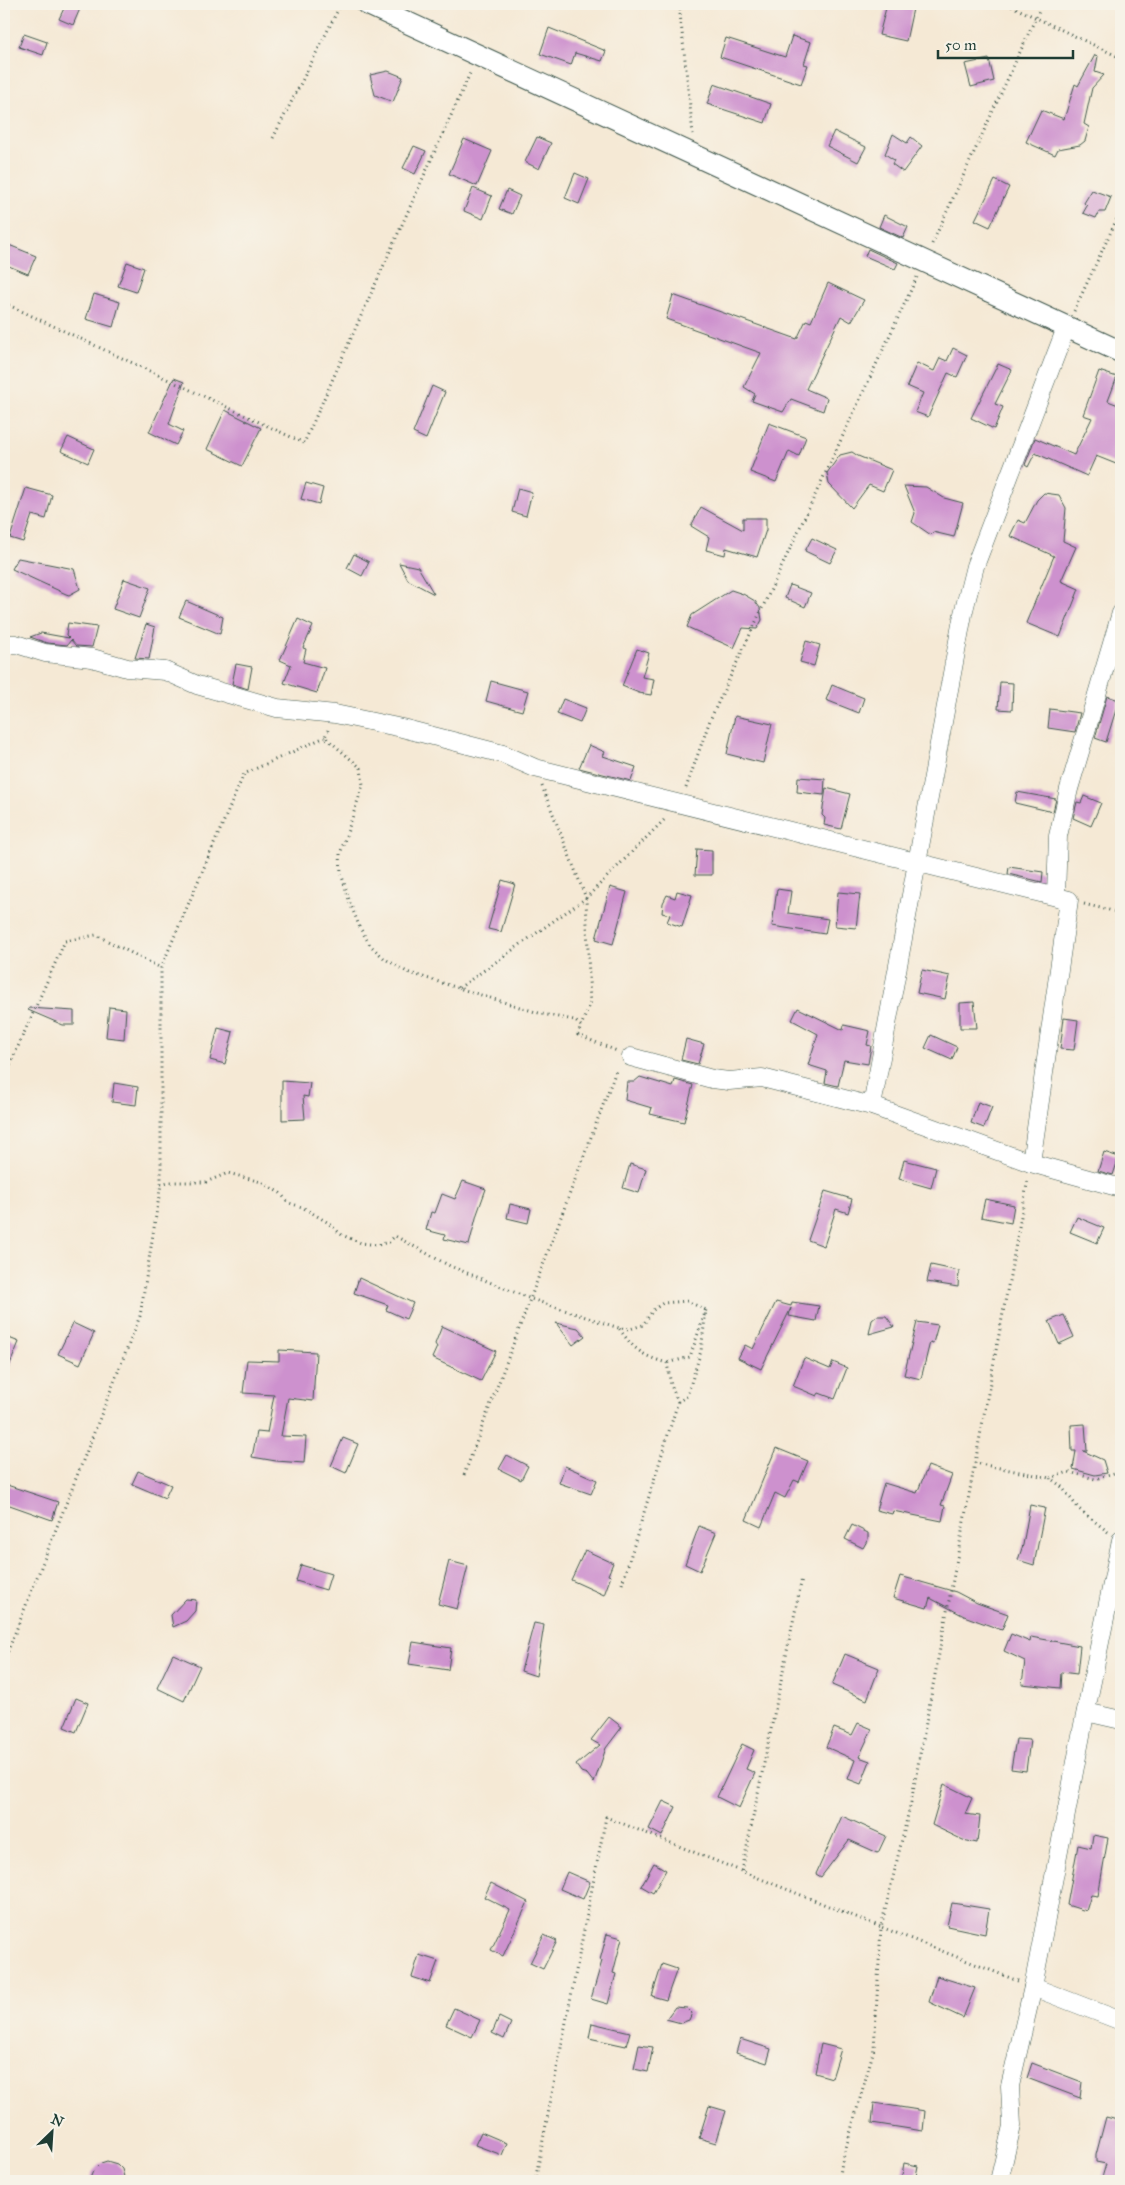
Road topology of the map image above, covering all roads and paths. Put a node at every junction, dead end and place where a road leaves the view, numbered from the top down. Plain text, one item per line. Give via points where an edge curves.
1 (340, 4) edge
2 (367, 4) edge
3 (679, 4) edge
4 (1007, 4) edge
5 (1042, 4) edge
6 (1036, 18) junction
7 (478, 55) junction
8 (1121, 58) edge
9 (273, 138) dead end
10 (695, 157) junction
11 (1121, 210) edge
12 (924, 262) junction
13 (4, 303) edge
14 (1066, 328) junction
15 (1121, 352) edge
16 (1121, 614) edge
17 (4, 644) edge
18 (335, 714) junction
19 (325, 737) junction
20 (535, 768) junction
21 (680, 804) junction
22 (916, 862) junction
23 (586, 898) junction
24 (1062, 898) junction
25 (1121, 913) edge
26 (161, 968) junction
27 (459, 988) junction
28 (581, 1026) junction
29 (627, 1055) junction
30 (4, 1078) edge
31 (872, 1106) junction
32 (1031, 1163) junction
33 (161, 1184) junction
34 (1121, 1188) edge
35 (531, 1299) junction
36 (706, 1310) junction
37 (618, 1328) junction
38 (667, 1363) junction
39 (678, 1402) junction
40 (975, 1463) junction
41 (464, 1475) dead end
42 (1121, 1477) edge
43 (1050, 1478) junction
44 (1121, 1542) edge
45 (802, 1578) dead end
46 (622, 1584) dead end
47 (4, 1661) edge
48 (1086, 1712) junction
49 (1121, 1720) edge
50 (742, 1871) junction
51 (881, 1926) junction
52 (1033, 1987) junction
53 (1121, 2021) edge
54 (535, 2181) edge
55 (839, 2181) edge
56 (1000, 2181) edge

1 - 9 path
2 - 7 street
3 - 10 path
4 - 6 path
5 - 6 path
6 - 8 path
6 - 12 path
7 - 10 street
7 - 13 path via 304,444
10 - 12 street
11 - 14 path
12 - 14 street
12 - 21 path via 710,720
14 - 15 street
14 - 22 street via 975,566
16 - 24 street via 1058,836
17 - 18 street via 92,658 127,668 164,671 197,685 277,708
18 - 19 path
18 - 20 street via 503,754
19 - 26 path via 244,774
19 - 27 path via 361,768 363,785 340,854 341,873 360,928 370,945 385,959 407,972
20 - 21 street
20 - 23 path
21 - 22 street
21 - 23 path
22 - 24 street
22 - 31 street
23 - 27 path
23 - 28 path via 590,1004
24 - 25 path
24 - 32 street
26 - 30 path via 96,936 65,941
26 - 33 path
27 - 28 path via 542,1014 574,1020
28 - 29 path via 578,1036
29 - 31 street via 712,1079 762,1078
29 - 35 path
31 - 32 street
32 - 34 street
32 - 40 path
33 - 35 path via 206,1182 228,1173 261,1182 361,1244 378,1245 395,1236 450,1266
33 - 47 path via 140,1316
35 - 37 path
35 - 41 path
36 - 37 path via 687,1301 663,1303 653,1310 643,1325 630,1330
36 - 38 path via 690,1357
36 - 39 path via 701,1351 687,1396
37 - 38 path via 633,1348 651,1359
38 - 39 path
39 - 46 path
40 - 43 path
40 - 51 path via 911,1802
42 - 43 path via 1114,1474 1095,1479 1069,1472
43 - 44 path via 1061,1486 1079,1509
44 - 48 street
45 - 50 path
48 - 49 street
48 - 52 street
50 - 51 path
50 - 54 path via 606,1817
51 - 52 path
51 - 55 path via 874,2049
52 - 53 street
52 - 56 street via 1009,2093 1012,2126

